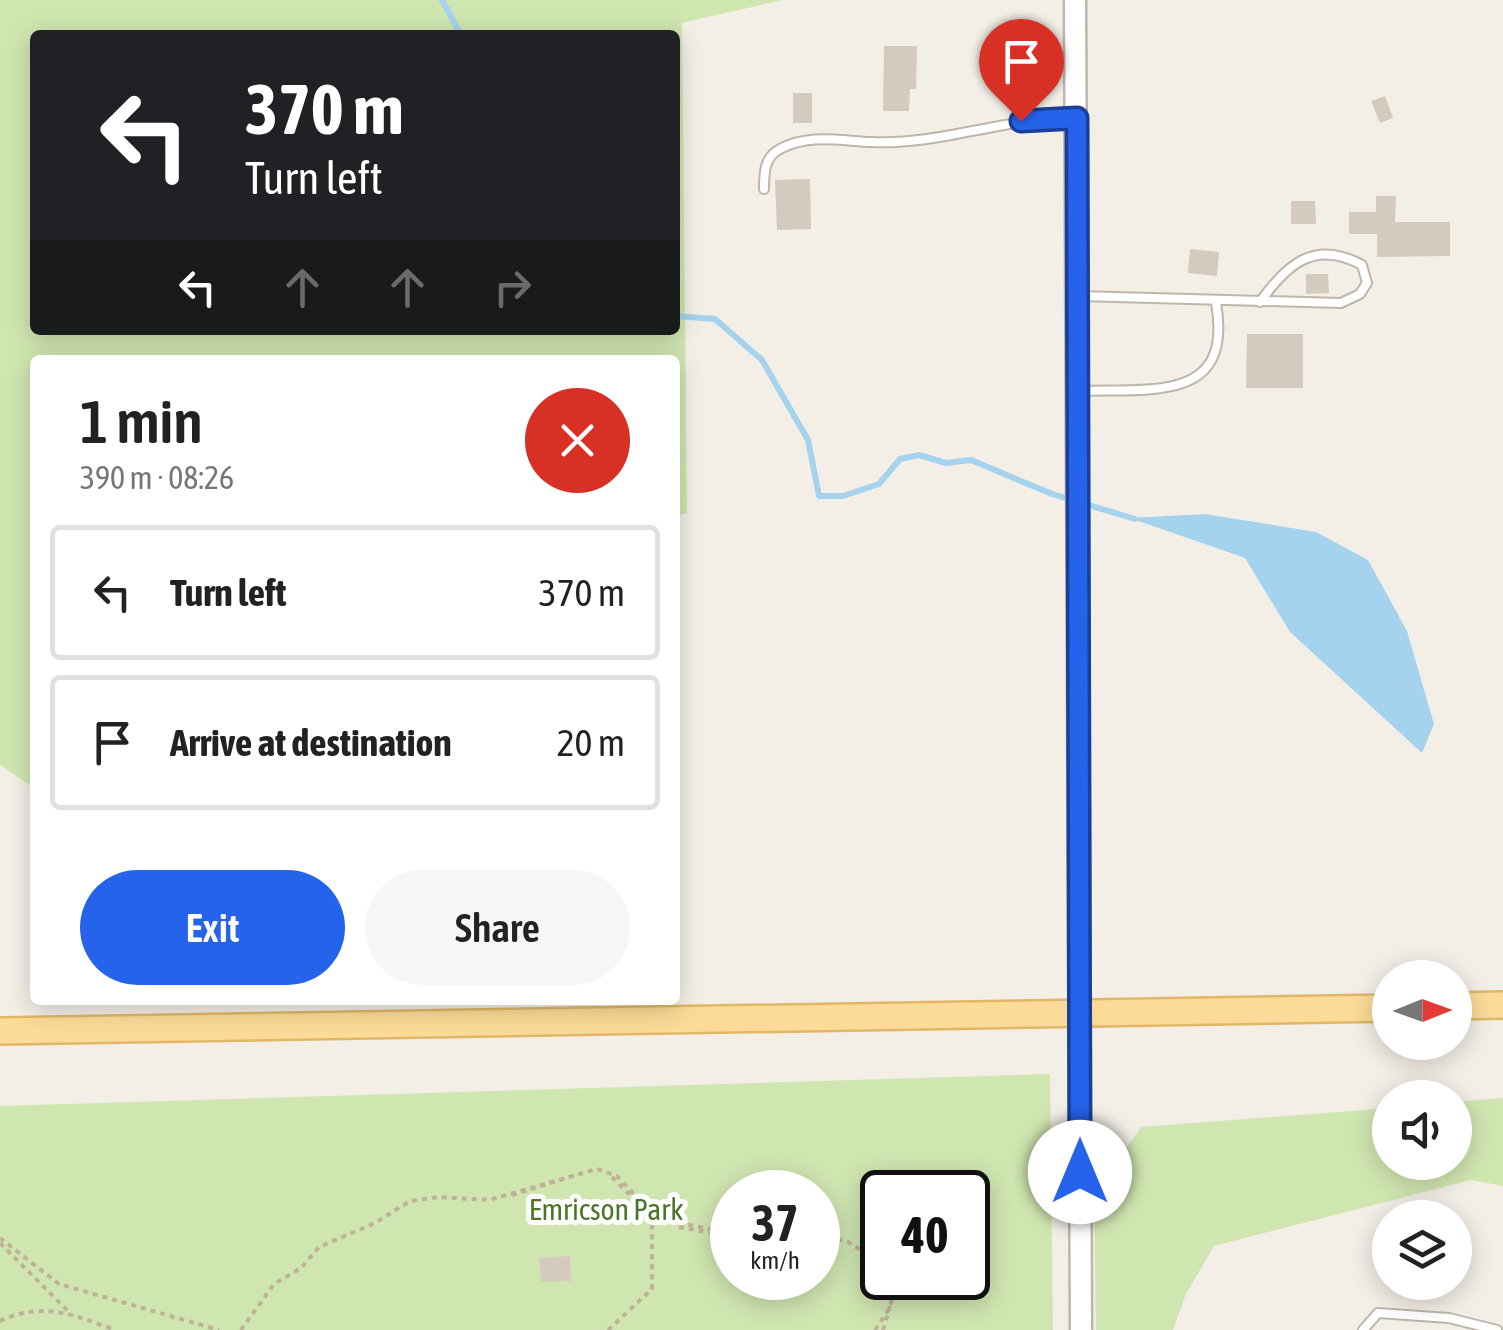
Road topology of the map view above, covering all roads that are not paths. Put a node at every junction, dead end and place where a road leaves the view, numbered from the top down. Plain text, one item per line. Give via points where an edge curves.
1 (1075, 0) edge
2 (1077, 118) junction
3 (764, 189) dead end
4 (1078, 296) junction
5 (1260, 302) junction
6 (1216, 303) junction
7 (1078, 392) junction
8 (1503, 1005) edge
9 (1472, 1006) edge
10 (1372, 1008) edge
11 (1078, 1015) junction
12 (0, 1032) edge
13 (1081, 1330) edge
14 (1362, 1330) edge
15 (1497, 1330) edge

1 - 2 street
2 - 3 lane via 1008,122 898,142 790,144 764,168
2 - 4 street
4 - 6 lane
4 - 7 street
5 - 5 lane via 1341,303 1360,294 1366,283 1362,265 1344,255 1301,256
5 - 6 lane
6 - 7 lane via 1216,360 1190,381
7 - 11 street
8 - 9 main road
10 - 11 main road
11 - 12 main road
11 - 13 street
14 - 15 lane via 1378,1314 1449,1318

